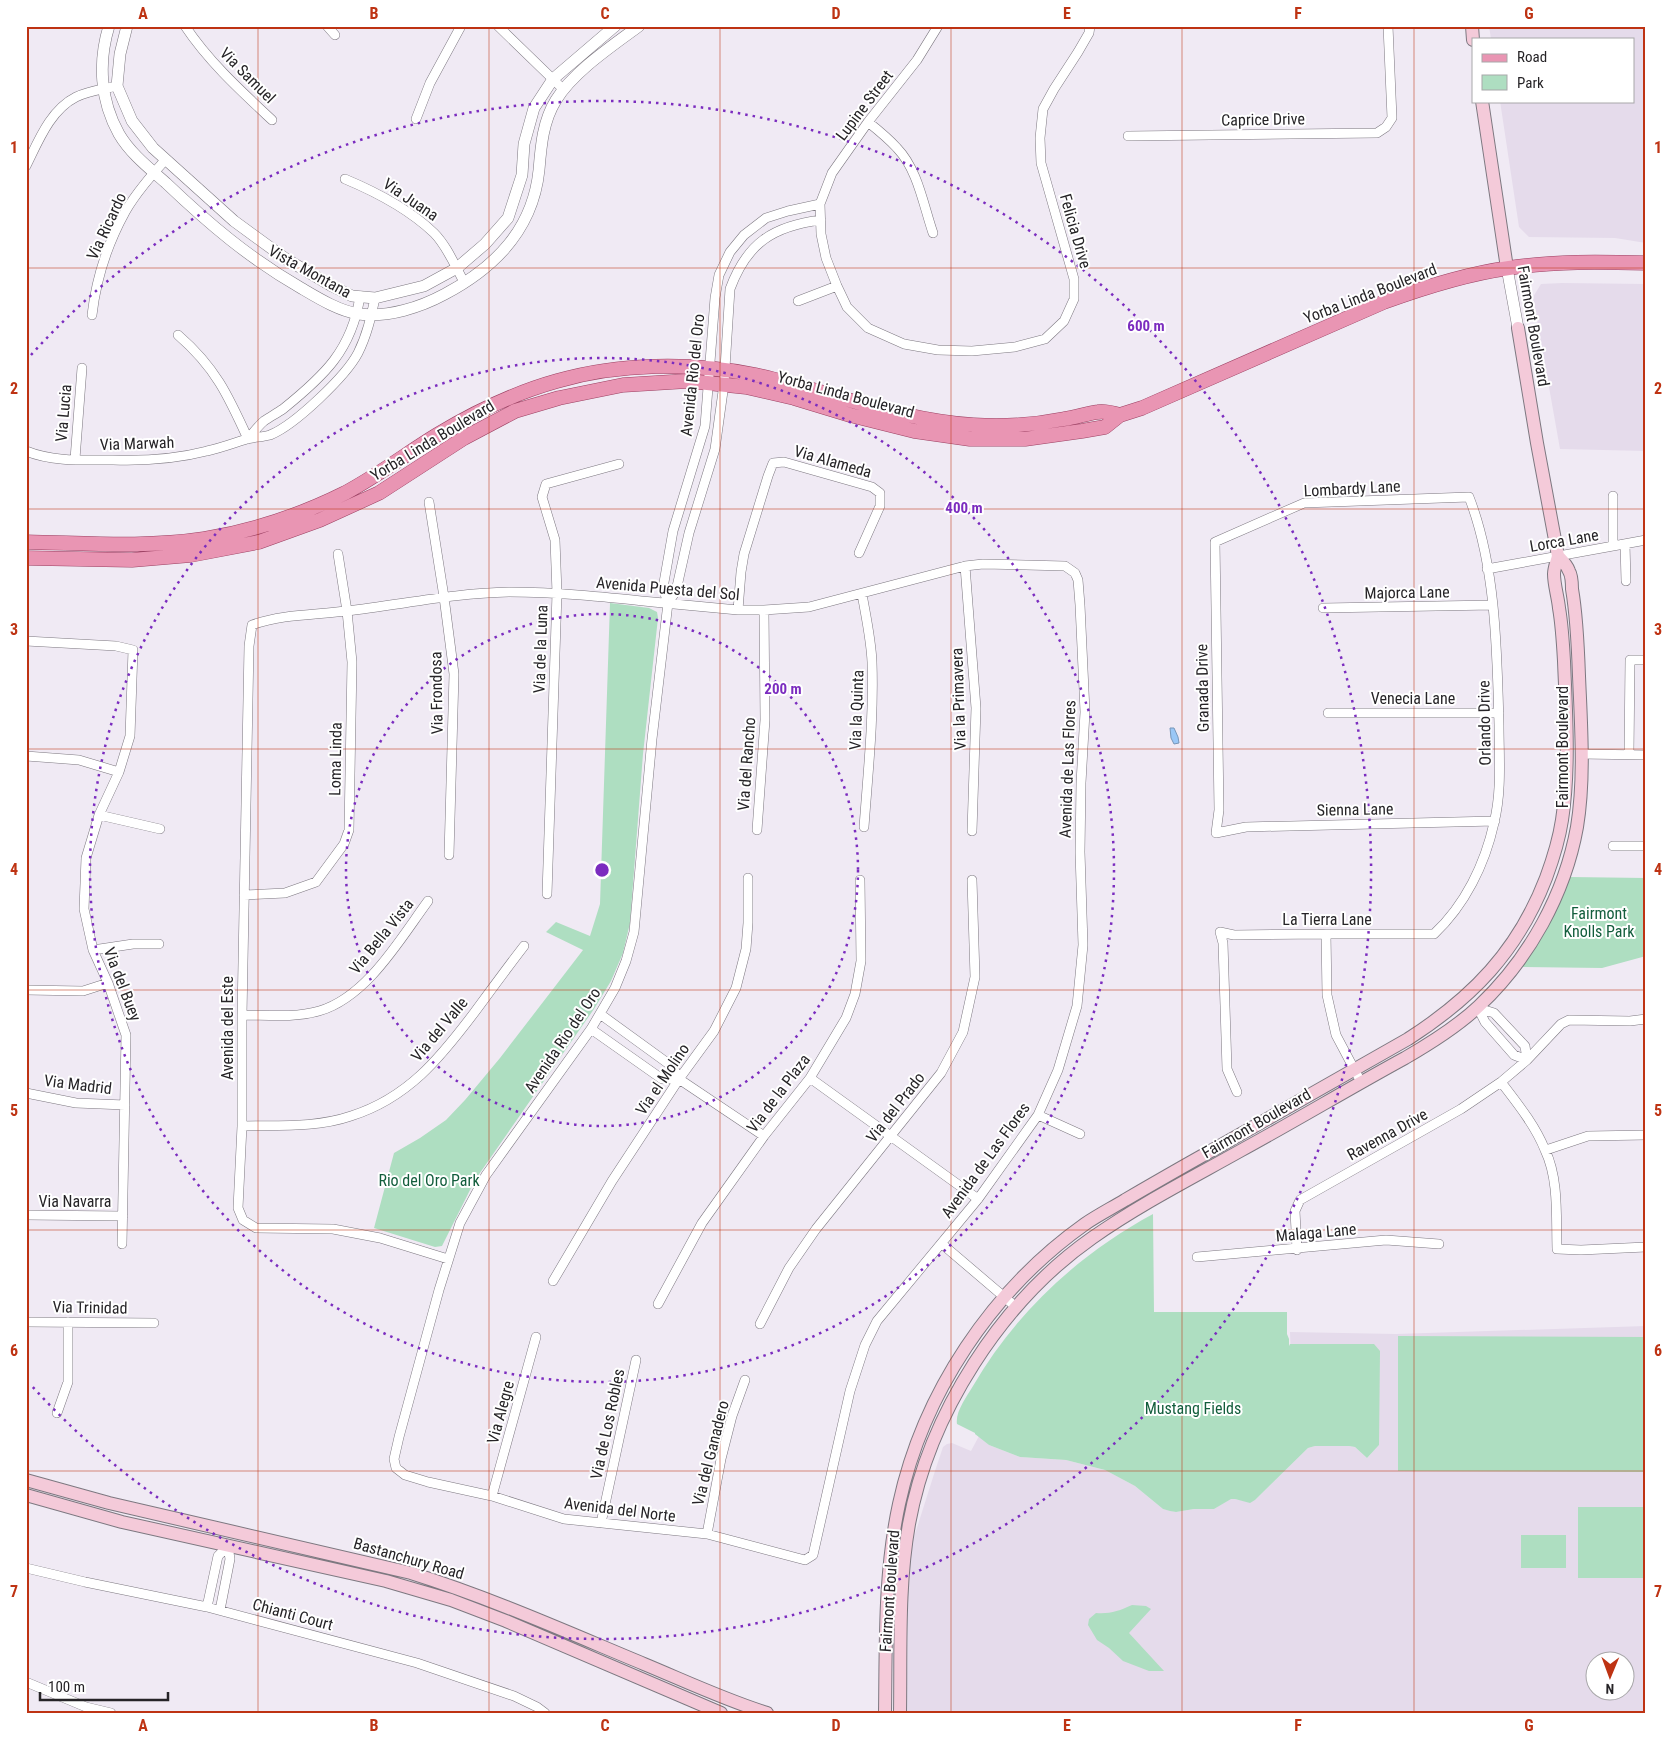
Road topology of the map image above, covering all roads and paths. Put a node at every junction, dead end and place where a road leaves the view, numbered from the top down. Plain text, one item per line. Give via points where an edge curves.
1 (109, 26) edge
2 (127, 26) edge
3 (185, 26) edge
4 (327, 26) edge
5 (461, 26) edge
6 (498, 26) edge
7 (615, 26) edge
8 (639, 26) edge
9 (938, 26) edge
10 (1090, 26) edge
11 (1388, 26) edge
12 (335, 35) dead end
13 (553, 79) junction
14 (117, 86) junction
15 (563, 89) junction
16 (103, 90) junction
17 (1482, 102) edge
18 (416, 118) dead end
19 (272, 120) dead end
20 (868, 122) junction
21 (1128, 136) dead end
22 (166, 159) junction
23 (26, 166) edge
24 (154, 172) junction
25 (345, 179) dead end
26 (820, 204) junction
27 (821, 220) junction
28 (933, 233) dead end
29 (1646, 263) edge
30 (457, 268) junction
31 (1507, 268) junction
32 (464, 282) junction
33 (837, 286) junction
34 (360, 296) junction
35 (375, 298) junction
36 (798, 301) dead end
37 (358, 314) junction
38 (92, 315) dead end
39 (372, 315) junction
40 (1518, 328) joint
41 (178, 334) dead end
42 (82, 368) dead end
43 (709, 376) junction
44 (724, 378) junction
45 (248, 439) junction
46 (26, 451) edge
47 (75, 459) junction
48 (619, 464) dead end
49 (1613, 496) dead end
50 (1469, 497) joint
51 (429, 502) dead end
52 (1646, 540) edge
53 (26, 542) edge
54 (1215, 542) joint
55 (1625, 544) junction
56 (1613, 546) junction
57 (859, 553) dead end
58 (338, 554) dead end
59 (1558, 556) junction
60 (26, 558) edge
61 (965, 566) junction
62 (1487, 569) junction
63 (1075, 573) joint
64 (1626, 581) dead end
65 (557, 593) junction
66 (862, 594) junction
67 (444, 597) junction
68 (668, 604) junction
69 (1493, 605) junction
70 (1323, 608) dead end
71 (738, 610) junction
72 (764, 610) junction
73 (347, 611) junction
74 (252, 625) joint
75 (26, 641) edge
76 (1646, 660) edge
77 (1328, 713) dead end
78 (1498, 713) junction
79 (1566, 753) junction
80 (1581, 754) junction
81 (1629, 754) junction
82 (1646, 755) edge
83 (26, 756) edge
84 (119, 772) junction
85 (99, 815) junction
86 (1495, 821) junction
87 (864, 827) dead end
88 (160, 829) dead end
89 (757, 830) dead end
90 (972, 831) dead end
91 (1216, 833) joint
92 (1613, 846) dead end
93 (1646, 846) edge
94 (449, 855) dead end
95 (748, 878) dead end
96 (860, 880) dead end
97 (972, 880) dead end
98 (548, 894) dead end
99 (244, 895) junction
100 (428, 900) dead end
101 (1326, 934) junction
102 (1434, 934) joint
103 (159, 944) dead end
104 (524, 946) dead end
105 (93, 950) junction
106 (108, 983) junction
107 (26, 990) edge
108 (1467, 996) junction
109 (1478, 1008) junction
110 (600, 1014) junction
111 (242, 1015) junction
112 (1646, 1019) edge
113 (591, 1029) junction
114 (1527, 1060) junction
115 (1354, 1069) junction
116 (810, 1078) junction
117 (680, 1079) junction
118 (1361, 1082) junction
119 (1501, 1082) junction
120 (1237, 1092) dead end
121 (26, 1093) edge
122 (125, 1105) junction
123 (1038, 1114) junction
124 (242, 1126) junction
125 (1080, 1134) dead end
126 (1646, 1135) edge
127 (764, 1136) junction
128 (892, 1136) junction
129 (1546, 1150) junction
130 (978, 1199) junction
131 (26, 1215) edge
132 (123, 1216) junction
133 (122, 1244) dead end
134 (942, 1244) junction
135 (1438, 1244) dead end
136 (1646, 1247) edge
137 (1297, 1250) junction
138 (1196, 1257) dead end
139 (448, 1259) junction
140 (553, 1281) dead end
141 (1004, 1297) junction
142 (658, 1304) dead end
143 (1016, 1307) junction
144 (26, 1322) edge
145 (68, 1322) junction
146 (154, 1323) dead end
147 (760, 1324) dead end
148 (536, 1337) dead end
149 (636, 1360) dead end
150 (745, 1380) dead end
151 (57, 1413) dead end
152 (927, 1419) junction
153 (940, 1425) junction
154 (396, 1468) joint
155 (26, 1480) edge
156 (26, 1495) edge
157 (492, 1496) junction
158 (601, 1524) junction
159 (231, 1532) junction
160 (707, 1534) junction
161 (228, 1546) junction
162 (813, 1555) joint
163 (26, 1568) edge
164 (207, 1607) junction
165 (220, 1610) junction
166 (887, 1611) junction
167 (901, 1612) junction
168 (26, 1682) edge
169 (111, 1713) edge
170 (545, 1713) edge
171 (721, 1713) edge
172 (767, 1713) edge
173 (885, 1713) edge
174 (900, 1713) edge

1 - 16 street, Vista Montana via 101,66
2 - 14 street, Vista Montana
3 - 19 street, Via Samuel via 212,61
4 - 12 street
5 - 18 street via 430,83
6 - 13 street
7 - 13 street, Vista Montana
8 - 15 street, Vista Montana
9 - 20 street, Lupine Street via 917,60
10 - 33 street, Felicia Drive via 1089,33 1043,109 1040,138 1041,163 1074,279 1074,299 1064,321 1045,339 1015,347 972,351 921,347 904,344 868,328 847,307
11 - 21 street, Caprice Drive via 1392,118 1377,133
13 - 15 street
13 - 30 street, Vista Montana via 534,108 524,144 522,175 508,218 486,244
14 - 16 street
14 - 22 street, Vista Montana via 132,121
15 - 32 street, Vista Montana via 543,131 535,193 523,223 499,255
16 - 23 street via 76,97 62,107 51,119
16 - 24 street, Vista Montana via 119,134
17 - 31 main road, Fairmont Boulevard
20 - 26 street, Lupine Street via 832,173
20 - 28 street via 891,142 914,173
22 - 24 street, Via Ricardo
22 - 34 street, Vista Montana via 234,221 286,259 352,296
24 - 37 street, Vista Montana via 203,218 254,259 318,298
24 - 38 street, Via Ricardo via 125,212 115,234 94,296
25 - 30 street, Via Juana via 366,187 406,211 434,234
26 - 27 street, Felicia Drive
26 - 43 street, Avenida Rio del Oro via 766,218 744,235 730,252 719,276 715,298
27 - 33 street, Felicia Drive via 826,258
27 - 44 street, Avenida Rio del Oro via 799,223 774,232 756,244 746,257 730,289
29 - 31 main road, Yorba Linda Boulevard via 1571,262
30 - 32 street, Via Juana
30 - 35 street, Vista Montana via 424,286
31 - 40 street, Fairmont Boulevard
31 - 44 main road, Yorba Linda Boulevard via 1425,287 1384,302 1147,406 1120,414 1105,427 1054,435 1013,432 970,439 914,431 746,387
32 - 39 street, Vista Montana via 418,306
33 - 36 street
34 - 35 street, Vista Montana
34 - 37 street
35 - 39 street, Via Marwah
37 - 39 street, Vista Montana
37 - 45 street via 347,342 328,369 285,407 262,422
39 - 45 street, Via Marwah via 358,353 323,394 270,435
40 - 59 main road, Fairmont Boulevard
41 - 45 street via 197,351 216,376
42 - 47 street, Via Lucia
43 - 44 main road, Yorba Linda Boulevard
43 - 53 main road, Yorba Linda Boulevard via 674,367 639,368 558,380 516,394 483,410 345,493 297,514 246,530 170,542
43 - 60 main road, Yorba Linda Boulevard via 688,381 622,385 515,411 464,438 379,493 320,520 259,542 191,556 132,560
43 - 68 street, Avenida Rio del Oro via 704,426 673,531 663,588
44 - 68 street, Avenida Rio del Oro via 715,449 689,533 676,590
45 - 47 street, Via Marwah via 206,452 167,458
46 - 47 street, Via Marwah via 52,458
48 - 65 street, Via de la Luna via 546,484 542,497 554,540
49 - 56 street
50 - 54 street, Lombardy Lane via 1304,503
50 - 62 street, Orlando Drive
51 - 67 street, Via Frondosa
52 - 55 street, Lorca Lane
54 - 91 street, Granada Drive via 1219,810
55 - 56 street, Lorca Lane
55 - 64 street
56 - 59 street, Lorca Lane
57 - 71 street, Via Alameda via 880,506 880,493 872,487 784,462 773,464 744,554
58 - 73 street, Loma Linda
59 - 62 street, Lorca Lane
59 - 79 main road, Fairmont Boulevard via 1554,574 1562,627
59 - 80 main road, Fairmont Boulevard via 1570,571 1577,618
61 - 63 street, Avenida Puesta del Sol via 999,563 1055,565 1065,566
61 - 66 street, Avenida Puesta del Sol
61 - 90 street, Via la Primavera via 976,708
62 - 69 street, Orlando Drive
63 - 123 street, Avenida de Las Flores via 1080,593 1085,712 1080,793 1083,944 1077,1006 1058,1070
65 - 67 street, Avenida Puesta del Sol via 507,592
65 - 68 street, Avenida Puesta del Sol
65 - 98 street, Via de la Luna
66 - 72 street, Avenida Puesta del Sol via 809,607
66 - 87 street, Via la Quinta via 872,661
67 - 73 street, Avenida Puesta del Sol
67 - 94 street, Via Frondosa via 454,674
68 - 71 street, Avenida Puesta del Sol
68 - 110 street, Avenida Rio del Oro via 634,932 615,988
69 - 70 street, Majorca Lane
69 - 78 street, Orlando Drive
71 - 72 street, Avenida Puesta del Sol
72 - 89 street, Via del Rancho via 765,720
73 - 74 street, Avenida Puesta del Sol via 268,619
73 - 99 street, Loma Linda via 352,662 348,830 344,844 316,882 285,894
74 - 99 street, Avenida del Este
75 - 84 street, Via del Buey via 116,646 133,650 130,736
76 - 81 street via 1630,660
77 - 78 street, Venecia Lane
78 - 86 street, Orlando Drive via 1500,771
79 - 80 main road
79 - 108 main road, Fairmont Boulevard via 1562,820 1554,858 1537,901 1504,956
80 - 81 street
80 - 109 main road, Fairmont Boulevard via 1577,827 1563,880 1551,908 1518,962
81 - 82 street
83 - 84 street via 79,760
84 - 85 street, Via del Buey
85 - 88 street
85 - 105 street, Via del Buey via 86,858 84,910
86 - 91 street, Sienna Lane via 1246,827
86 - 102 street, Orlando Drive via 1482,864 1466,894
92 - 93 street
95 - 117 street, Via el Molino via 746,949 736,988 714,1031
96 - 116 street, Via de la Plaza via 860,961 855,994 846,1018
97 - 128 street, Via del Prado via 975,977 963,1032 941,1074
99 - 111 street, Avenida del Este
100 - 111 street, Via Bella Vista via 378,968 363,985 346,997 320,1010 296,1015
101 - 102 street, La Tierra Lane
101 - 115 street via 1327,995 1336,1036
101 - 120 street, La Tierra Lane via 1234,936 1220,932 1227,1069
103 - 105 street
104 - 124 street, Via del Valle via 443,1053 388,1100 351,1116 303,1125
105 - 106 street, Via del Buey
106 - 107 street via 83,991
106 - 122 street, Via del Buey via 126,1035
108 - 109 main road
108 - 115 main road, Fairmont Boulevard via 1428,1026
109 - 114 street via 1485,1022 1514,1055
109 - 114 street via 1494,1013 1525,1046
109 - 118 main road, Fairmont Boulevard via 1430,1044
110 - 113 street, Avenida Rio del Oro
110 - 117 street via 673,1066
111 - 124 street, Avenida del Este
112 - 114 street, Ravenna Drive via 1569,1020 1561,1024
113 - 117 street via 662,1079
113 - 139 street, Avenida Rio del Oro via 486,1175 460,1222
114 - 119 street, Ravenna Drive
115 - 118 street
115 - 141 main road, Fairmont Boulevard via 1086,1223 1041,1260
116 - 127 street, Via de la Plaza
116 - 128 street
117 - 127 street
117 - 140 street, Via el Molino via 612,1181
118 - 143 main road, Fairmont Boulevard via 1124,1217 1072,1253
119 - 129 street via 1526,1115
119 - 137 street, Ravenna Drive via 1461,1109 1300,1200 1295,1211
121 - 122 street, Via Madrid via 76,1103
122 - 132 street, Via del Buey
123 - 125 street
123 - 130 street, Avenida de Las Flores
124 - 139 street, Avenida del Este via 238,1208 243,1220 256,1228 333,1229 370,1236
126 - 129 street via 1588,1136
127 - 142 street, Via de la Plaza via 702,1223
128 - 130 street
128 - 147 street, Via del Prado via 789,1268
129 - 136 street via 1556,1205 1557,1249
130 - 134 street, Avenida de Las Flores
131 - 132 street, Via Navarra
132 - 133 street, Via del Buey
134 - 141 street
134 - 162 street, Avenida de Las Flores via 877,1321 865,1345 850,1391
135 - 137 street, Malaga Lane via 1386,1240
137 - 138 street, Malaga Lane
139 - 154 street, Avenida Rio del Oro via 396,1449
141 - 143 street
141 - 152 main road, Fairmont Boulevard via 974,1336
143 - 153 main road, Fairmont Boulevard via 957,1391
144 - 145 street, Via Trinidad
145 - 146 street, Via Trinidad
145 - 151 street via 68,1382
148 - 157 street, Via Alegre
149 - 158 street, Via de Los Robles
150 - 160 street, Via del Ganadero via 721,1459
152 - 153 main road
152 - 166 main road, Fairmont Boulevard via 899,1504 890,1557
153 - 167 main road, Fairmont Boulevard via 920,1479 909,1523
154 - 157 street, Avenida del Norte via 405,1475 428,1482
155 - 159 main road, Bastanchury Road
156 - 161 main road, Bastanchury Road via 122,1522
157 - 158 street, Avenida del Norte via 564,1519
158 - 160 street, Avenida del Norte
159 - 161 main road
159 - 172 main road, Bastanchury Road via 393,1569 456,1587
160 - 162 street, Avenida del Norte via 805,1560
161 - 164 street via 218,1556
161 - 165 street via 230,1559
161 - 171 main road, Bastanchury Road via 386,1581 450,1600
163 - 164 street, Chianti Court
164 - 165 street, Chianti Court
165 - 170 street, Chianti Court via 417,1663 514,1696
166 - 167 main road
166 - 173 main road, Fairmont Boulevard
167 - 174 main road, Fairmont Boulevard
168 - 169 street via 86,1707

